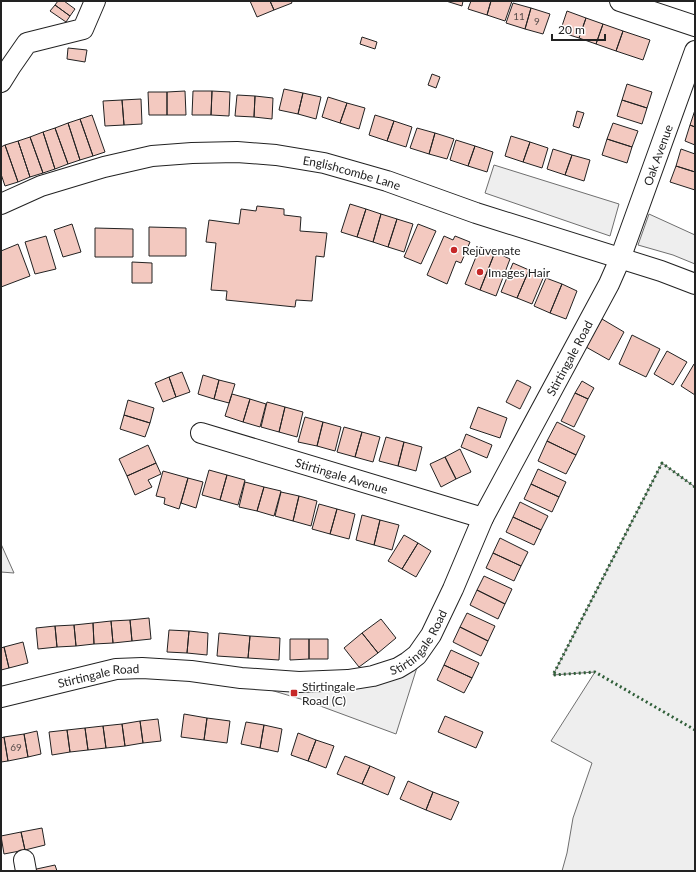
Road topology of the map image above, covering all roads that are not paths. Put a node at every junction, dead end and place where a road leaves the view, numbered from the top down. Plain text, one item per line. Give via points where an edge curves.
1 (95, 1) edge
2 (620, 1) edge
3 (695, 26) edge
4 (695, 51) edge
5 (4, 69) edge
6 (1, 204) edge
7 (620, 259) junction
8 (695, 284) edge
9 (201, 433) dead end
10 (483, 518) junction
11 (1, 697) edge

1 - 5 street via 83,29 27,43
2 - 3 street
4 - 7 street, Oak Avenue
6 - 7 street, Englishcombe Lane via 41,186 152,156 238,152 276,154 324,163 387,181 476,214
7 - 8 street, Englishcombe Lane
7 - 10 street, Stirtingale Road
9 - 10 street, Stirtingale Avenue
10 - 11 street, Stirtingale Road via 431,635 417,655 388,672 348,680 299,682 191,671 116,669

